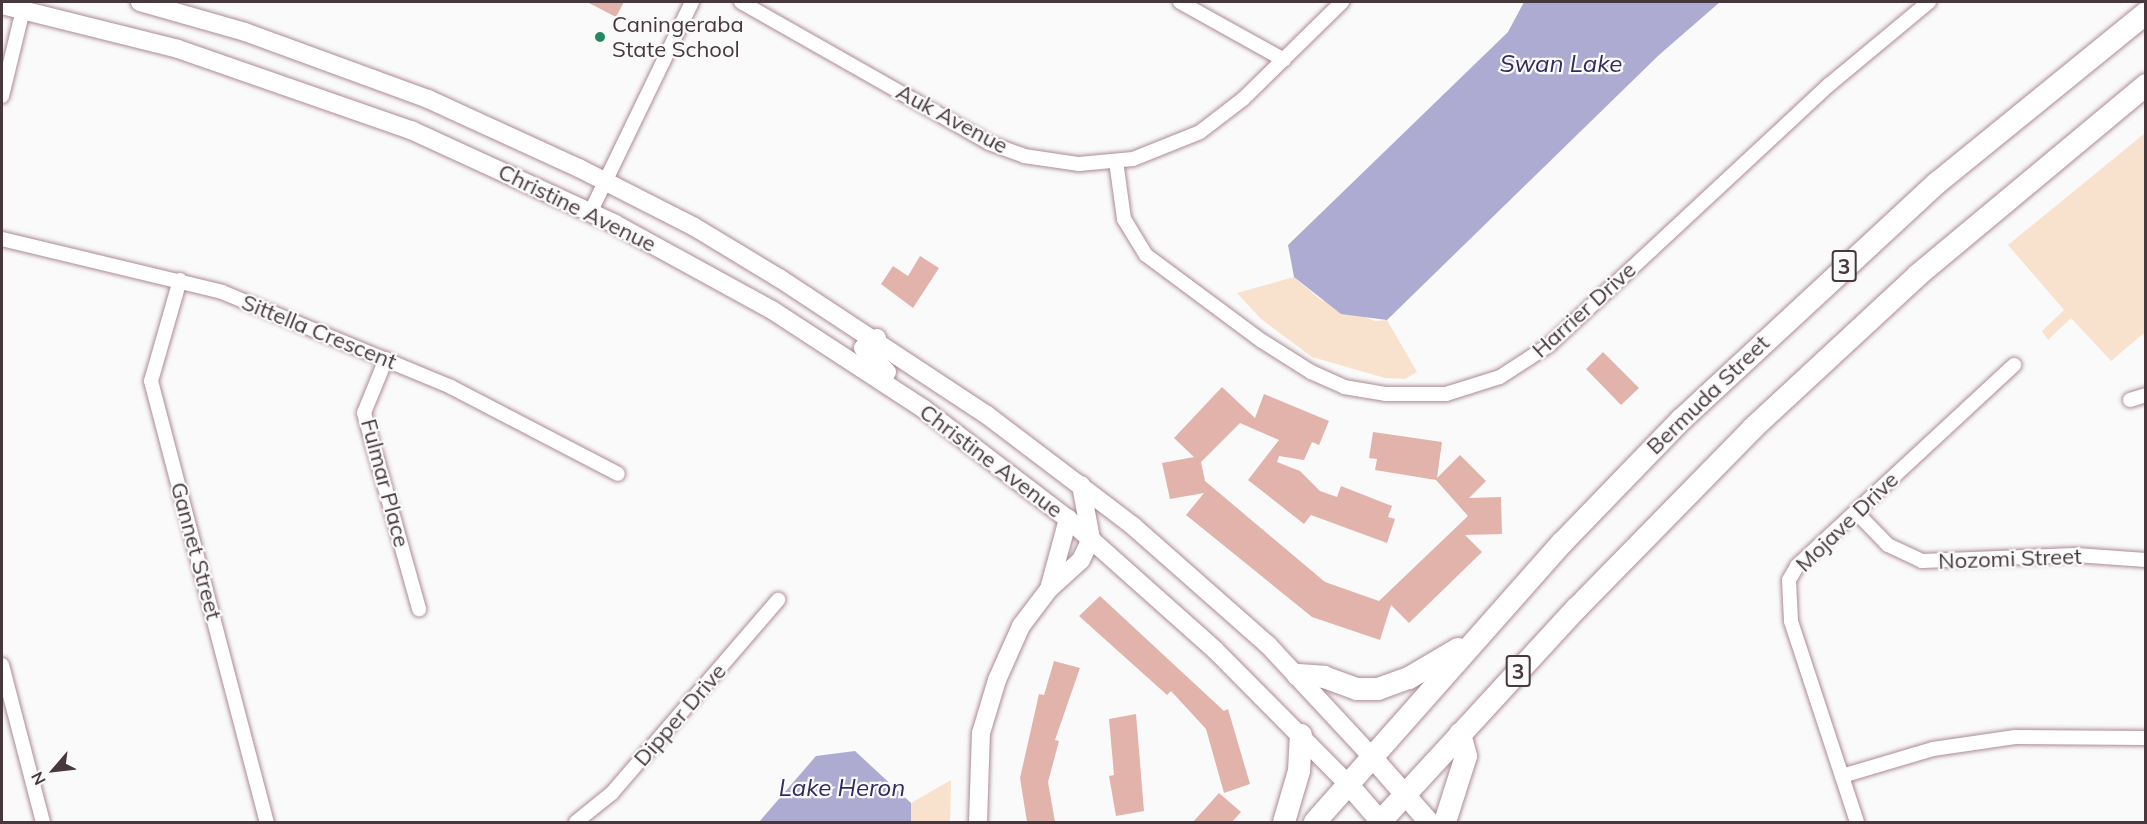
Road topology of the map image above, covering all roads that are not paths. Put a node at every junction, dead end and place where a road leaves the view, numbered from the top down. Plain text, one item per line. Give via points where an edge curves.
1 (140, 2) edge
2 (692, 2) edge
3 (741, 2) edge
4 (1180, 2) edge
5 (1342, 2) edge
6 (1929, 2) edge
7 (2, 5) edge
8 (24, 6) edge
9 (2145, 13) edge
10 (1284, 60) junction
11 (2145, 85) edge
12 (2, 96) edge
13 (1116, 161) junction
14 (604, 181) junction
15 (591, 212) junction
16 (2, 239) edge
17 (180, 280) junction
18 (877, 338) junction
19 (386, 359) junction
20 (2014, 364) dead end
21 (2145, 395) edge
22 (2130, 400) dead end
23 (924, 409) junction
24 (618, 474) dead end
25 (1081, 485) junction
26 (1856, 512) junction
27 (1068, 519) junction
28 (1091, 539) junction
29 (2145, 560) edge
30 (1049, 589) junction
31 (778, 600) dead end
32 (419, 609) dead end
33 (1472, 643) junction
34 (2, 671) edge
35 (1298, 675) junction
36 (1460, 734) junction
37 (1301, 735) junction
38 (2145, 738) edge
39 (1372, 757) junction
40 (1842, 776) junction
41 (1348, 785) junction
42 (1405, 795) junction
43 (43, 822) edge
44 (267, 822) edge
45 (576, 822) edge
46 (978, 822) edge
47 (1284, 822) edge
48 (1315, 822) edge
49 (1381, 822) edge
50 (1430, 822) edge
51 (1445, 822) edge
52 (1857, 822) edge

1 - 14 street, Christine Avenue via 245,32 428,99
2 - 14 street
3 - 13 street, Auk Avenue via 989,143 1051,162
4 - 10 street
5 - 10 street, Auk Avenue
6 - 13 street, Harrier Drive via 1820,93 1549,345 1500,376 1446,394 1386,394 1344,387 1311,372 1262,341 1146,255 1124,219
7 - 8 street, Christine Avenue
8 - 12 street
8 - 15 street, Christine Avenue via 178,49 320,96 411,130
9 - 33 main road, Bermuda Street / 3 via 1937,183 1776,328 1622,480
10 - 13 street, Auk Avenue via 1200,132 1155,153
11 - 36 main road, 3 via 1981,220 1824,360 1650,531
14 - 15 street
14 - 18 street, Christine Avenue via 693,226
15 - 23 street, Christine Avenue via 772,310
16 - 17 street, Sittella Crescent
17 - 19 street, Sittella Crescent via 222,292
17 - 44 street, Gannet Street via 151,381
18 - 23 street via 866,342 864,353 903,383
18 - 25 street, Christine Avenue
19 - 24 street, Sittella Crescent via 487,404
19 - 32 street, Fulmar Place via 364,413
20 - 26 street, Mojave Drive
21 - 22 street
23 - 27 street, Christine Avenue
25 - 28 street, Christine Avenue
25 - 35 street, Christine Avenue via 1203,584
26 - 29 street, Nozomi Street via 1888,545 1922,561 2076,555
26 - 40 street, Mojave Drive via 1797,566 1786,592 1791,621
27 - 28 street, Christine Avenue
27 - 30 street
28 - 30 street via 1076,566
28 - 37 street, Christine Avenue via 1215,650
30 - 46 street via 1021,626 988,705 978,759
31 - 45 street, Dipper Drive via 612,794
33 - 35 main road via 1443,655 1409,678 1378,689 1357,689 1324,677
33 - 39 main road, Bermuda Street / 3
34 - 43 street
35 - 39 street, Christine Avenue
36 - 42 main road, 3
36 - 51 main road via 1466,756
37 - 41 street, Christine Avenue
37 - 47 main road via 1299,771
38 - 40 street via 2015,737 1933,748
39 - 41 main road, Bermuda Street / 3
39 - 42 main road, Christine Avenue
40 - 52 street, Mojave Drive
41 - 48 main road, Bermuda Street / 3
41 - 49 main road, Christine Avenue
42 - 49 main road, 3
42 - 50 main road, Christine Avenue

